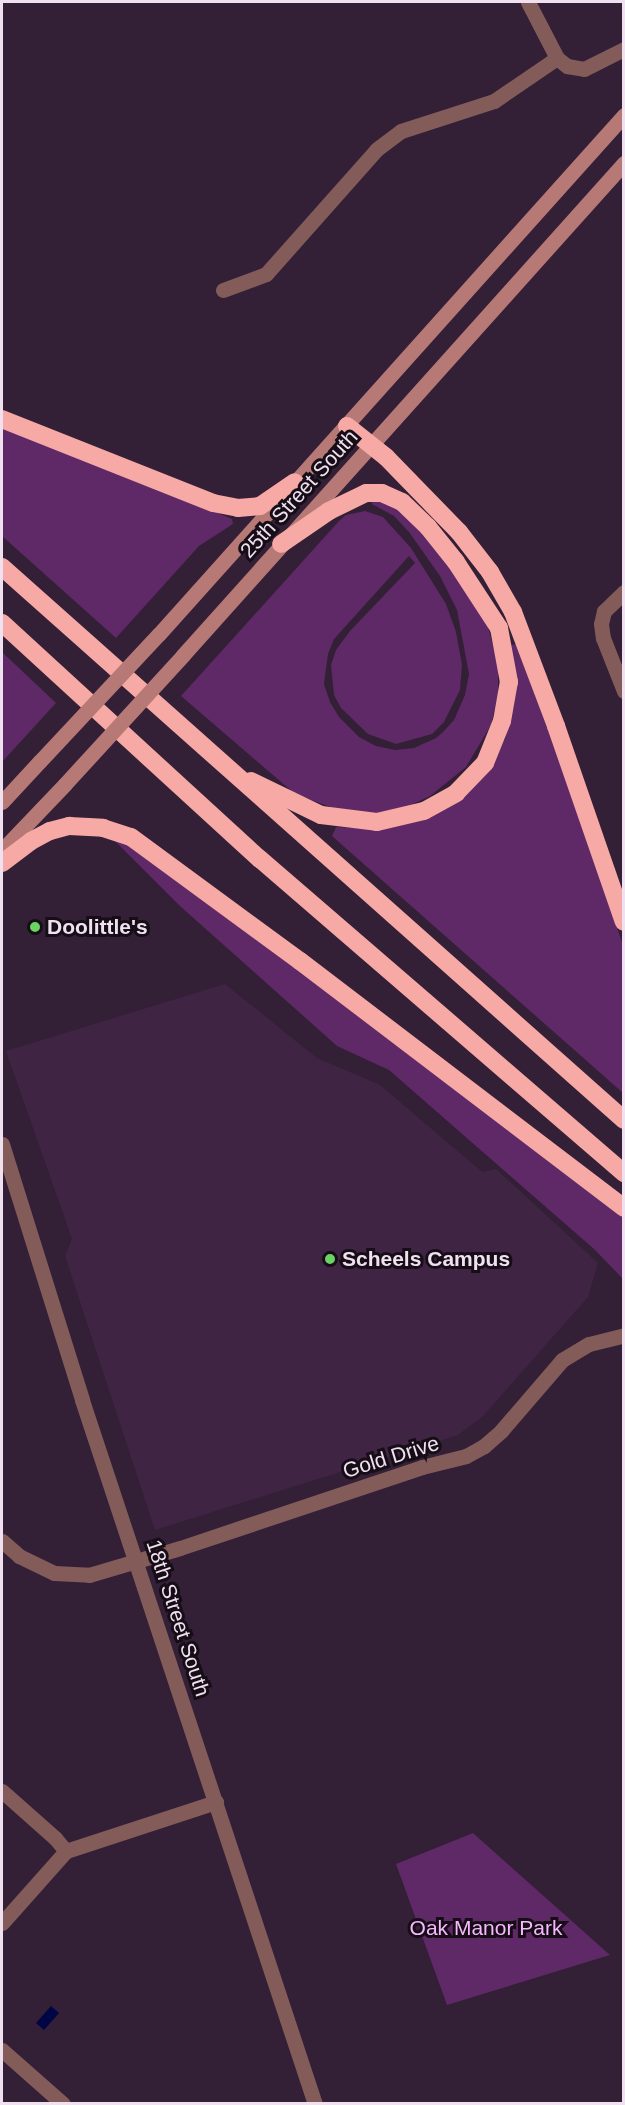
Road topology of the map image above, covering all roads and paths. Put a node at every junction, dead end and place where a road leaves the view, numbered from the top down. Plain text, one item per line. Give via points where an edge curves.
1 (528, 2) edge
2 (624, 49) edge
3 (557, 58) junction
4 (624, 115) edge
5 (624, 163) edge
6 (223, 290) dead end
7 (2, 419) edge
8 (347, 426) junction
9 (372, 444) junction
10 (295, 482) junction
11 (281, 544) junction
12 (2, 567) edge
13 (624, 591) edge
14 (2, 623) edge
15 (2, 639) edge
16 (60, 676) junction
17 (624, 691) edge
18 (232, 772) junction
19 (2, 802) edge
20 (2, 850) edge
21 (2, 863) edge
22 (624, 922) edge
23 (624, 1120) edge
24 (2, 1144) edge
25 (624, 1173) edge
26 (624, 1208) edge
27 (622, 1335) edge
28 (2, 1541) edge
29 (137, 1561) junction
30 (2, 1791) edge
31 (216, 1802) junction
32 (66, 1851) junction
33 (2, 1923) edge
34 (2, 2050) edge
35 (63, 2103) edge
36 (315, 2103) edge

1 - 3 street
2 - 3 street via 584,69 567,66
3 - 6 street via 494,101 401,130 377,149 266,274
4 - 8 main road, 25th Street South
5 - 9 main road, 25th Street South
7 - 10 highway via 213,504 260,506
8 - 9 highway
8 - 10 main road, 25th Street South
9 - 11 main road, 25th Street South
9 - 22 highway via 459,532 490,572 513,612
10 - 19 main road, 25th Street South, bridge
11 - 18 highway via 329,511 366,493 382,493 402,502 456,562 500,628 509,682 502,721 484,763 456,793 424,811 377,822 321,815
11 - 20 main road, 25th Street South, bridge
12 - 18 highway
13 - 17 street via 604,611 602,624 603,638
14 - 16 highway
15 - 16 highway
16 - 25 highway via 260,859
18 - 23 highway
21 - 26 highway via 31,841 69,826 103,828 131,837
24 - 29 street, 18th Street South
27 - 29 street, Gold Drive via 589,1344 562,1360 501,1431 466,1456
28 - 29 street, Gold Drive via 19,1556 54,1573 89,1575
29 - 31 street, 18th Street South
30 - 32 street
31 - 32 street
31 - 36 street, 18th Street South
32 - 33 street
34 - 35 street

